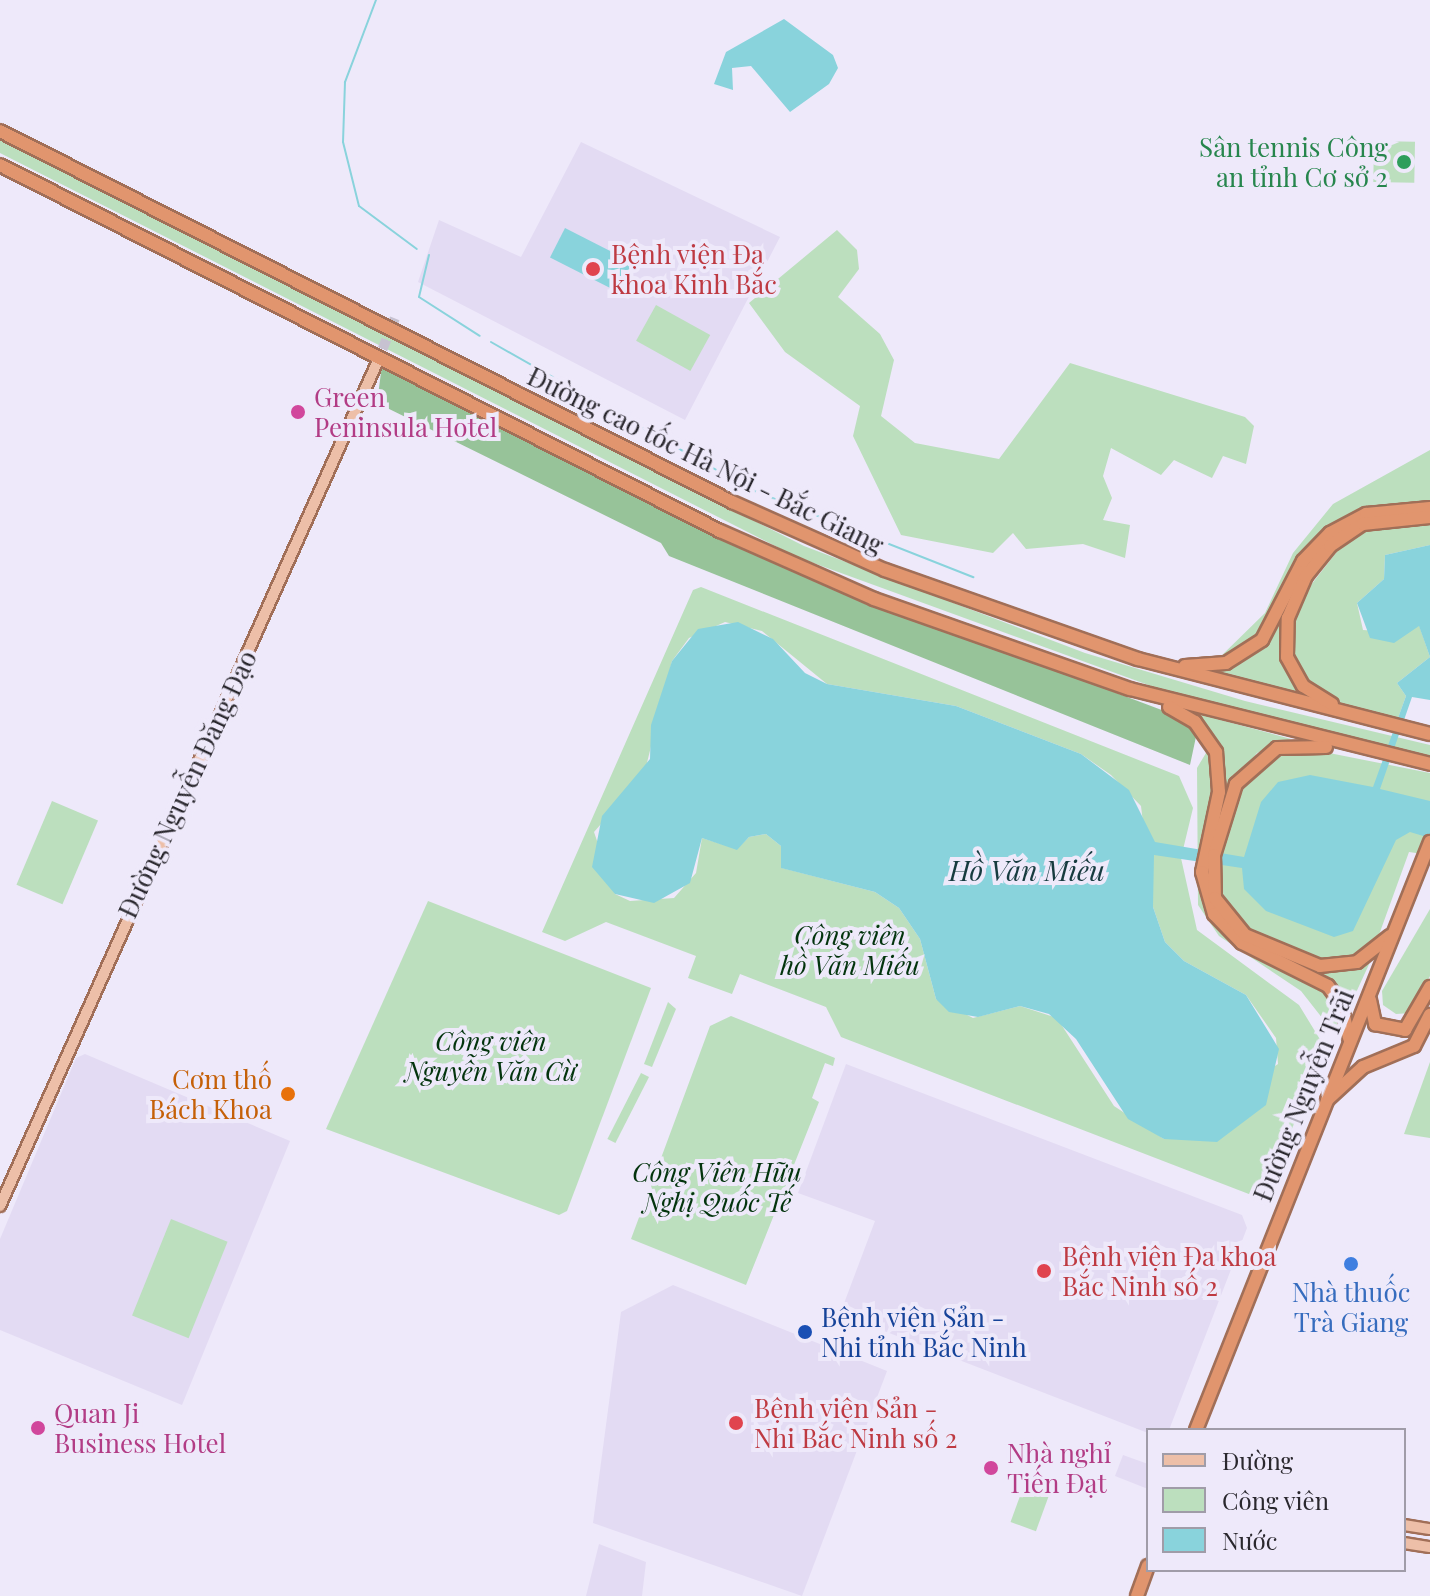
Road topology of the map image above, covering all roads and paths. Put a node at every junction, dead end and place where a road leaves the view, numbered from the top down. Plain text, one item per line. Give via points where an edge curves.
1 (0, 131) edge
2 (0, 165) edge
3 (377, 363) tunnel mouth
4 (1430, 508) edge
5 (1430, 517) edge
6 (1005, 617) junction
7 (993, 645) junction
8 (1428, 734) edge
9 (1405, 760) junction
10 (1430, 764) edge
11 (1430, 842) edge
12 (1395, 931) junction
13 (1374, 979) junction
14 (1430, 987) edge
15 (1430, 1015) edge
16 (1349, 1039) junction
17 (1322, 1105) junction
18 (0, 1206) edge
19 (1197, 1428) edge
20 (1424, 1528) edge
21 (1406, 1543) edge
22 (1416, 1545) junction
23 (1430, 1547) edge
24 (1146, 1571) edge
25 (1137, 1596) edge

1 - 6 highway, Đường cao tốc Hà Nội - Bắc Giang via 732,502
2 - 7 highway, Đường cao tốc Hà Nội - Bắc Giang via 720,531
3 - 18 main road, Đường Nguyễn Đăng Đạo
4 - 6 highway via 1376,512 1330,533 1303,561 1262,640 1216,666 1190,667
5 - 8 highway via 1384,517 1337,540 1306,576 1285,634 1291,668 1314,696
6 - 8 highway, Đường cao tốc Hà Nội - Bắc Giang
7 - 9 highway, Đường cao tốc Hà Nội - Bắc Giang
7 - 16 highway via 1181,710 1195,722 1220,771 1202,872 1211,910 1242,943 1328,986 1341,1003
9 - 10 highway, Đường cao tốc Hà Nội - Bắc Giang
9 - 12 highway via 1301,744 1261,755 1228,800 1212,873 1219,906 1240,931 1320,966 1357,962
11 - 12 highway, Đường Nguyễn Trãi
12 - 13 highway, Đường Nguyễn Trãi
13 - 14 highway via 1370,1019 1394,1031 1412,1026
13 - 16 highway, Đường Nguyễn Trãi
15 - 17 highway via 1410,1050 1363,1067
16 - 17 highway, Đường Nguyễn Trãi
17 - 19 highway, Đường Nguyễn Trãi
20 - 22 main road
21 - 22 main road
22 - 23 main road
24 - 25 highway

